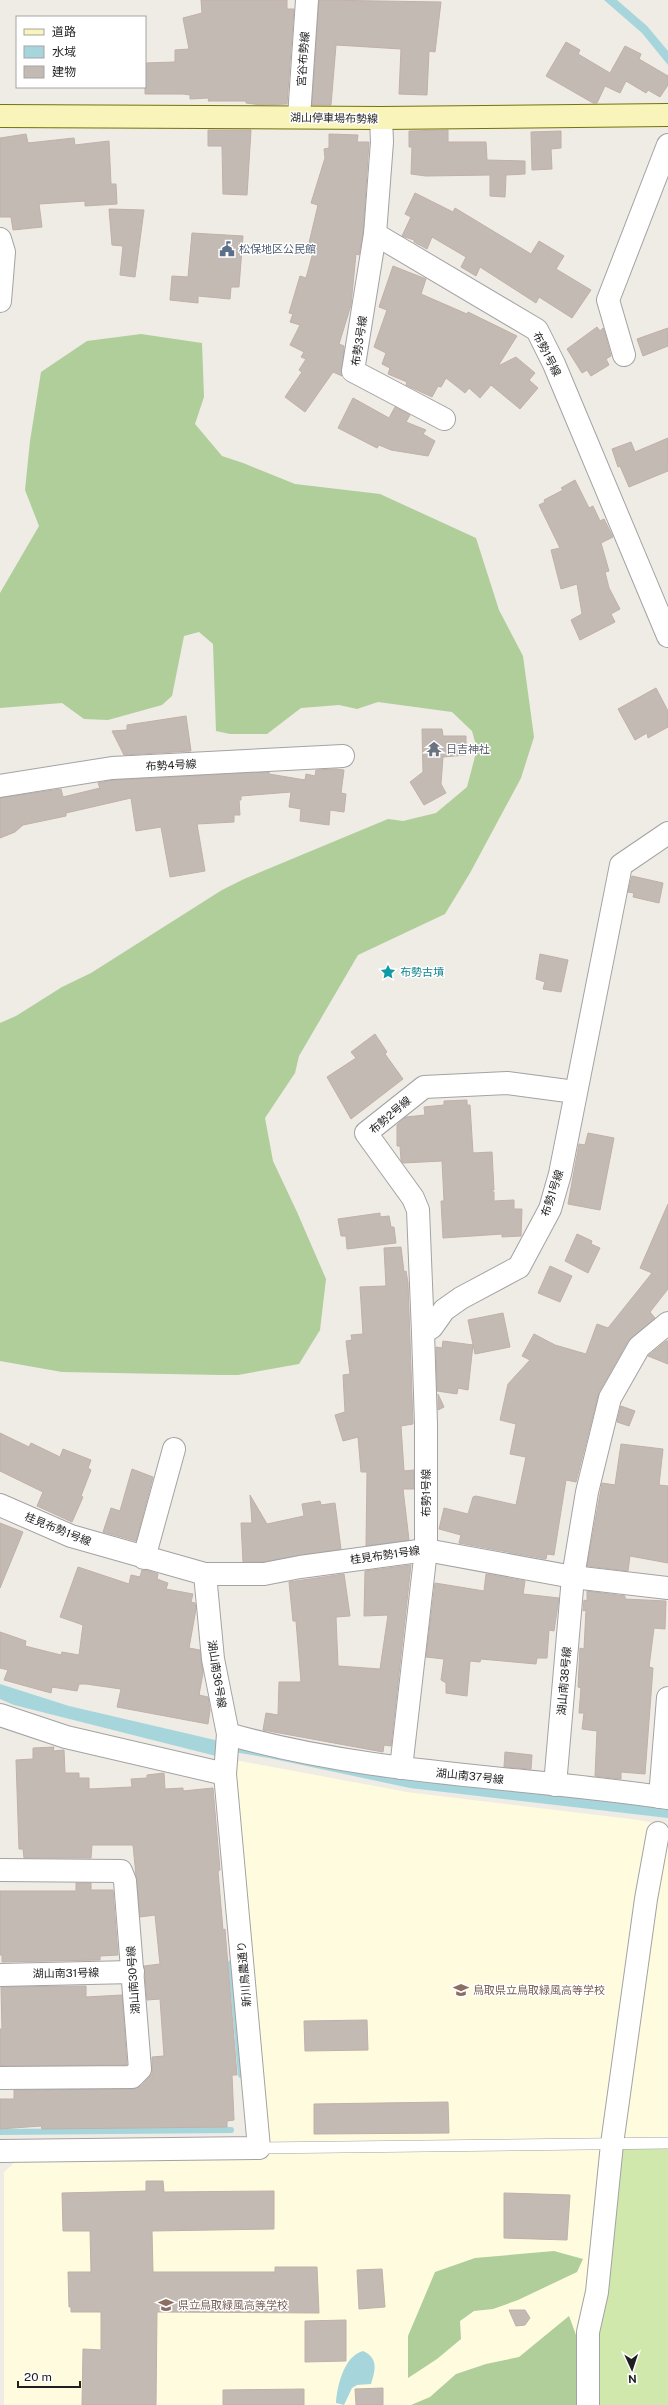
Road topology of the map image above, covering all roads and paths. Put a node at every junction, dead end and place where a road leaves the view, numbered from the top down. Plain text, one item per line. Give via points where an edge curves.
1 (307, 0) edge
2 (668, 115) edge
3 (0, 116) edge
4 (299, 118) junction
5 (381, 118) junction
6 (668, 145) edge
7 (375, 234) junction
8 (0, 239) edge
9 (0, 301) edge
10 (624, 355) dead end
11 (444, 418) dead end
12 (668, 636) edge
13 (344, 756) dead end
14 (0, 786) edge
15 (668, 833) edge
16 (574, 1092) junction
17 (668, 1323) edge
18 (423, 1333) junction
19 (174, 1449) dead end
20 (0, 1505) edge
21 (426, 1550) junction
22 (144, 1558) junction
23 (205, 1574) junction
24 (573, 1577) junction
25 (668, 1588) edge
26 (668, 1698) edge
27 (0, 1715) edge
28 (228, 1734) junction
29 (401, 1768) junction
30 (225, 1774) junction
31 (555, 1785) junction
32 (664, 1797) edge
33 (658, 1834) dead end
34 (0, 1870) edge
35 (133, 1972) junction
36 (0, 1975) edge
37 (0, 2078) edge
38 (668, 2143) edge
39 (612, 2144) junction
40 (259, 2148) junction
41 (0, 2151) edge
42 (588, 2405) edge

1 - 4 street, 宮谷布勢線
2 - 5 main road, 湖山停車場布勢線
3 - 4 main road, 湖山停車場布勢線
4 - 5 main road, 湖山停車場布勢線
5 - 7 street via 382,142
6 - 10 street via 608,300
7 - 11 street, 布勢3号線 via 354,371
7 - 12 street, 布勢1号線 via 537,330 554,364
8 - 9 street via 4,252
13 - 14 street, 布勢4号線 via 112,768
15 - 16 street, 布勢1号線 via 621,865
16 - 18 street, 布勢1号線 via 560,1174 550,1208 519,1267 461,1298 444,1310 432,1327
16 - 18 street, 布勢2号線 via 507,1083 424,1087 366,1133 413,1198 418,1210
17 - 24 street via 639,1347 610,1398 587,1492
18 - 21 street, 布勢1号線
19 - 22 street
20 - 22 street, 桂見布勢1号線 via 71,1536
21 - 23 street, 桂見布勢1号線 via 264,1574
21 - 24 street, 桂見布勢1号線
21 - 29 street
22 - 23 street, 桂見布勢1号線
23 - 28 street, 湖山南36号線 via 213,1659
24 - 25 street
24 - 31 street, 湖山南38号線
26 - 32 street, 湖山南37号線
27 - 30 street via 66,1737
28 - 29 street, 湖山南37号線 via 308,1754
28 - 30 street, 湖山南36号線
29 - 31 street, 湖山南37号線
30 - 40 street, 新川鳥農通り
31 - 32 street, 湖山南37号線
33 - 39 street via 646,1899
34 - 35 street, 湖山南30号線 via 121,1870 125,1881
35 - 36 street, 湖山南31号線
35 - 37 street, 湖山南30号線 via 140,2069 132,2077
38 - 39 lane
39 - 40 lane
39 - 42 street via 597,2292 588,2332
40 - 41 street

